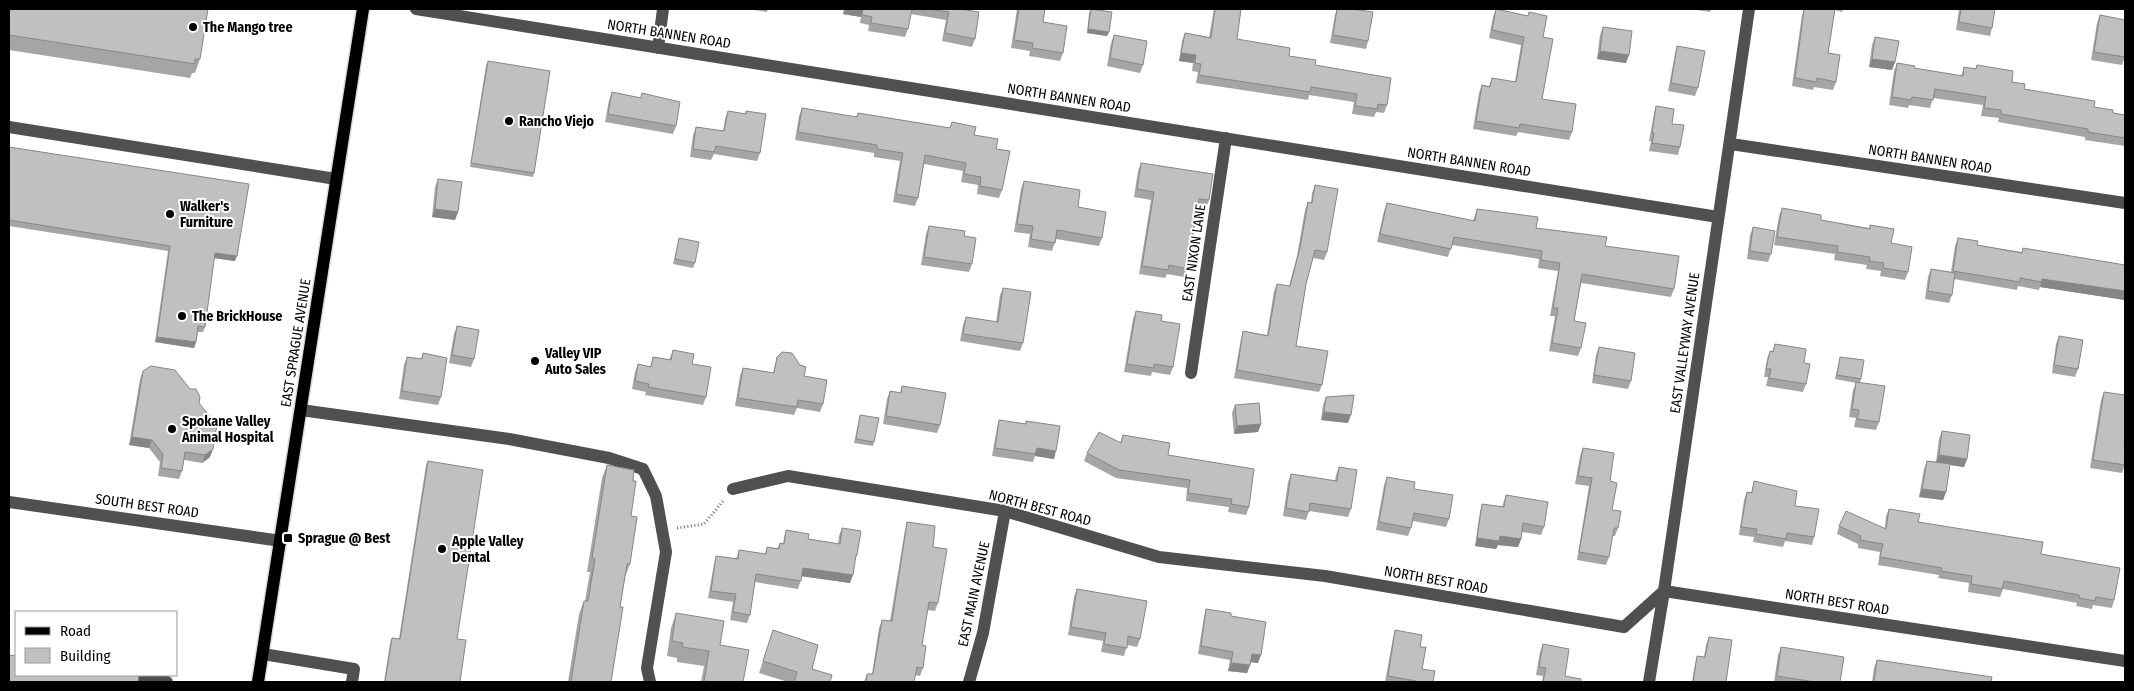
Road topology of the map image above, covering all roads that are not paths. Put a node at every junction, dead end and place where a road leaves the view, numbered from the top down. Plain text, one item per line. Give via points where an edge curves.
1 (363, 9) edge
2 (416, 9) edge
3 (663, 9) edge
4 (1750, 9) edge
5 (658, 48) junction
6 (9, 127) edge
7 (1226, 138) junction
8 (1731, 144) junction
9 (336, 179) junction
10 (2125, 203) edge
11 (1718, 217) junction
12 (1191, 373) dead end
13 (301, 410) junction
14 (732, 488) road end
15 (9, 502) edge
16 (1005, 511) junction
17 (281, 541) junction
18 (1664, 591) junction
19 (263, 654) junction
20 (2125, 661) edge
21 (128, 676) edge
22 (167, 682) edge
23 (258, 682) edge
24 (352, 682) edge
25 (650, 682) edge
26 (970, 682) edge
27 (1649, 682) edge

1 - 9 main road, EAST SPRAGUE AVENUE
2 - 5 street, NORTH BANNEN ROAD
3 - 5 street
4 - 8 street, EAST VALLEYWAY AVENUE
5 - 7 street, NORTH BANNEN ROAD
6 - 9 street
7 - 11 street, NORTH BANNEN ROAD
7 - 12 street, EAST NIXON LANE
8 - 10 street, NORTH BANNEN ROAD
8 - 11 street, EAST VALLEYWAY AVENUE
9 - 13 main road, EAST SPRAGUE AVENUE
11 - 18 street, EAST VALLEYWAY AVENUE
13 - 17 main road, EAST SPRAGUE AVENUE
13 - 25 street via 509,439 609,458 643,469 656,496 666,552 647,668
14 - 16 street, NORTH BEST ROAD via 788,476
15 - 17 street, SOUTH BEST ROAD
16 - 18 street, NORTH BEST ROAD via 1159,558 1325,576 1624,627
16 - 26 street, EAST MAIN AVENUE via 983,633
17 - 19 main road, EAST SPRAGUE AVENUE
18 - 20 street, NORTH BEST ROAD
18 - 27 street, EAST VALLEYWAY AVENUE
19 - 23 main road, EAST SPRAGUE AVENUE
19 - 24 street via 354,668
21 - 22 street

